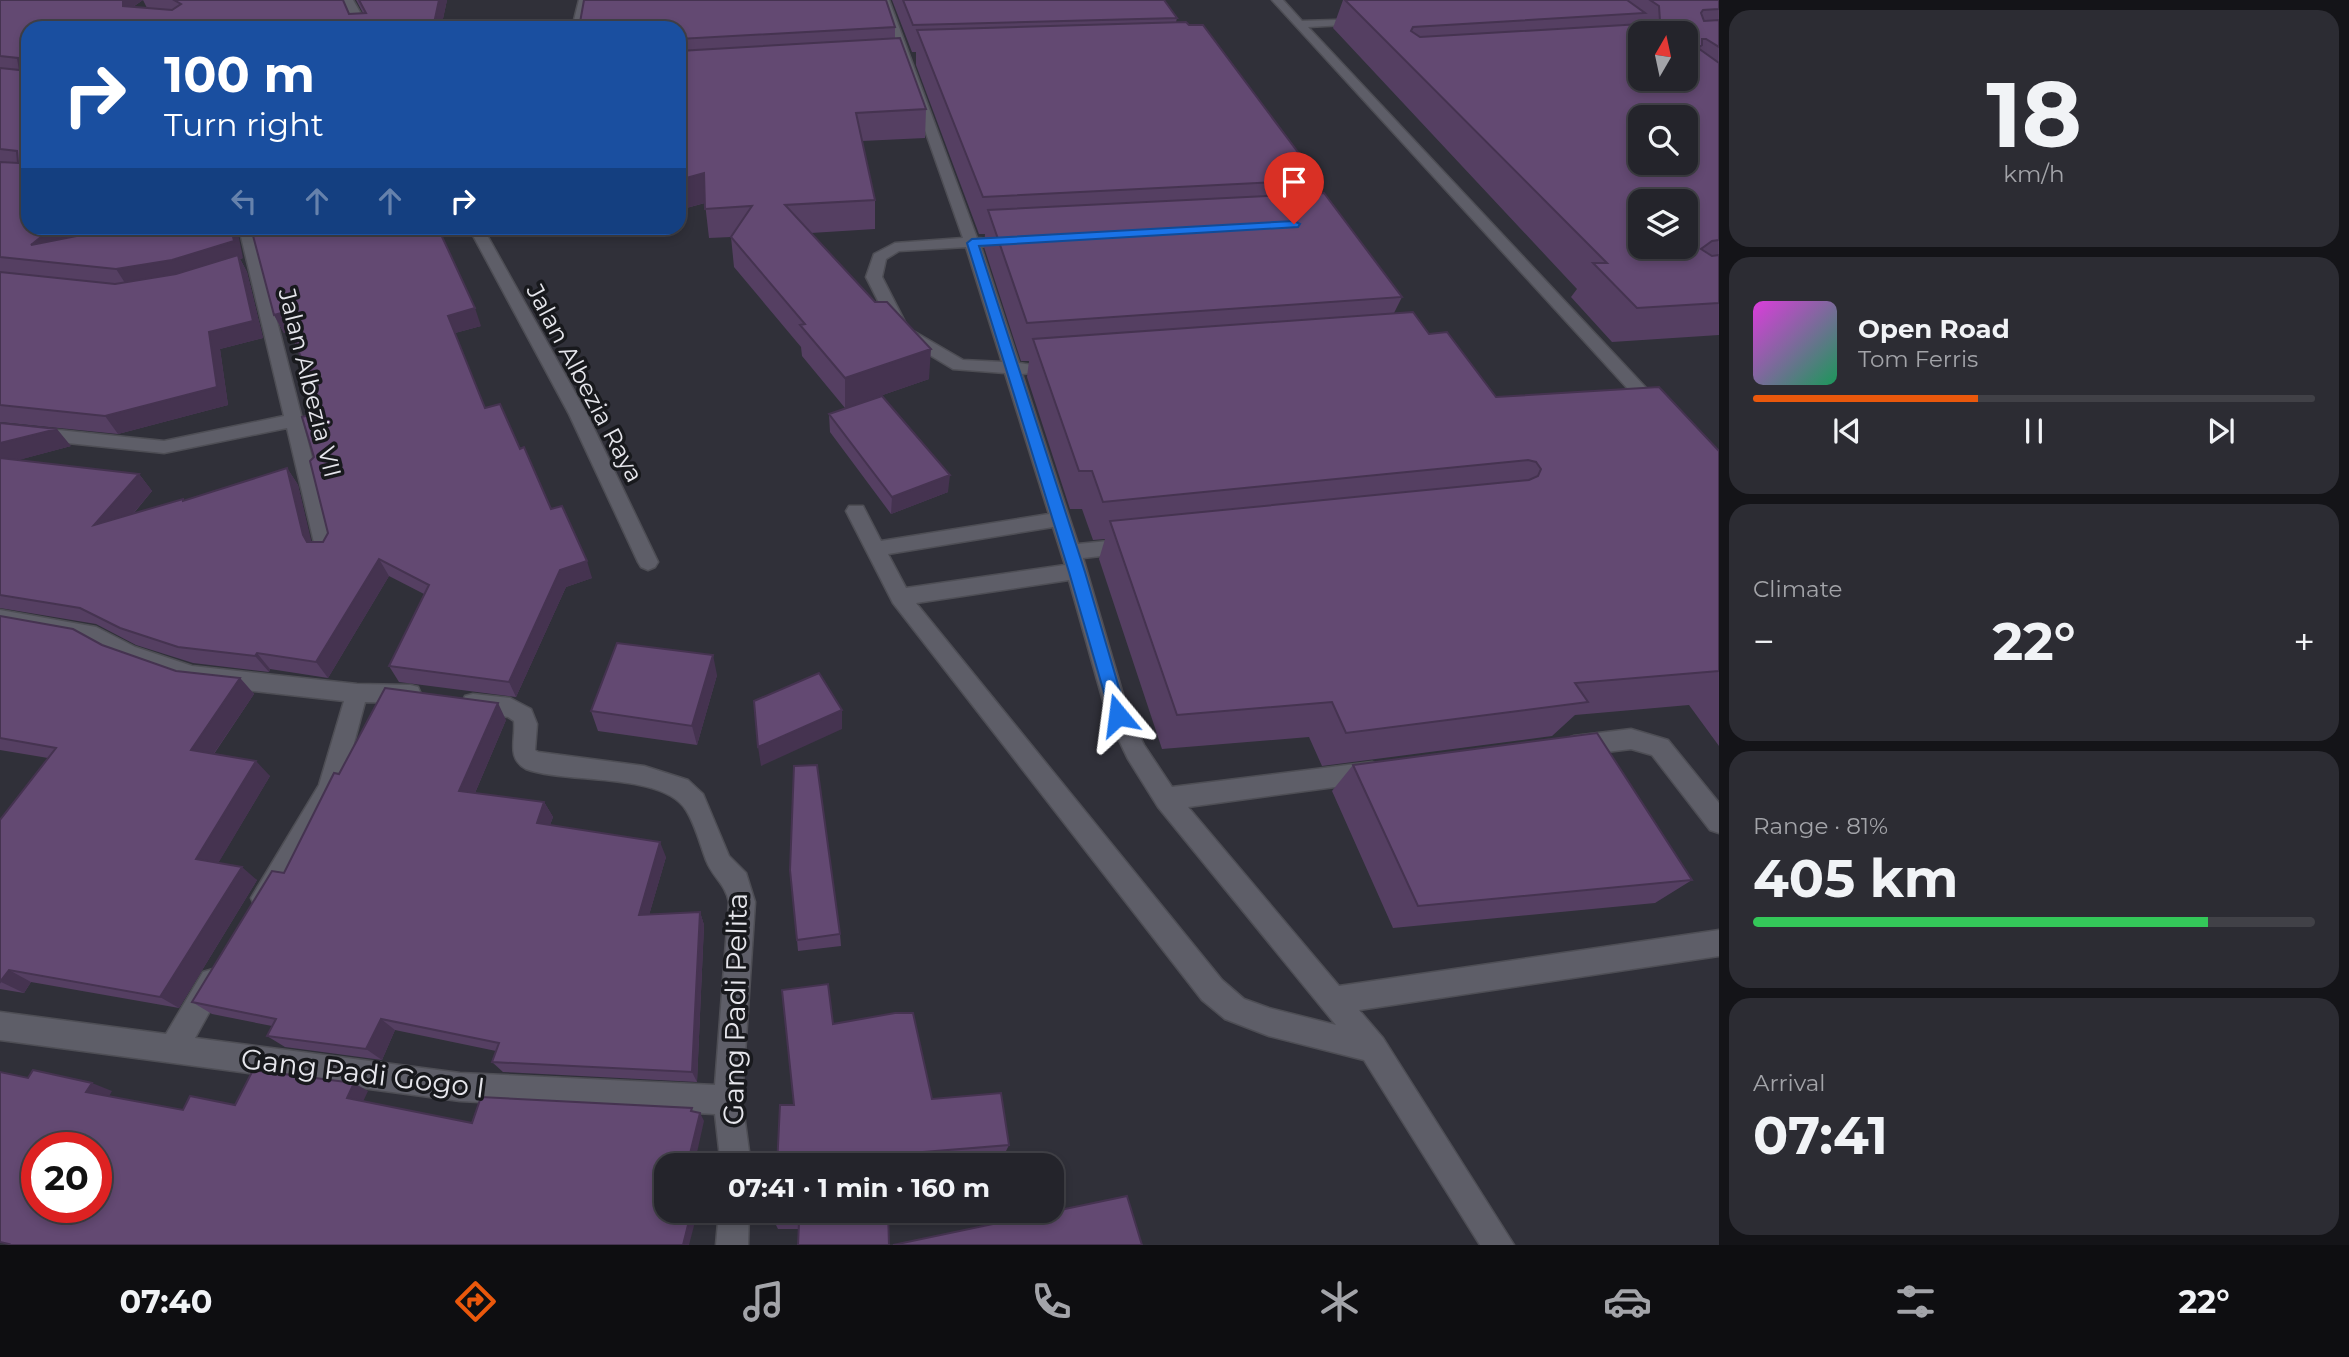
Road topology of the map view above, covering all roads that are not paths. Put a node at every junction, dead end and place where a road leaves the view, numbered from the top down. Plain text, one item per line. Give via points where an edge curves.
1 (348, 0) edge
2 (584, 0) edge
3 (884, 0) edge
4 (1277, 0) edge
5 (582, 12) junction
6 (595, 12) edge
7 (359, 21) edge
8 (580, 21) edge
9 (1369, 21) edge
10 (1299, 24) junction
11 (247, 235) edge
12 (480, 235) edge
13 (1000, 241) edge
14 (972, 243) junction
15 (1041, 368) edge
16 (1013, 370) junction
17 (1663, 417) edge
18 (295, 421) junction
19 (0, 430) edge
20 (856, 511) dead end
21 (1060, 519) junction
22 (1154, 544) edge
23 (877, 549) junction
24 (326, 551) edge
25 (648, 562) dead end
26 (1074, 562) junction
27 (900, 597) junction
28 (0, 618) edge
29 (357, 693) junction
30 (427, 696) edge
31 (453, 700) edge
32 (1549, 749) edge
33 (1398, 769) edge
34 (1166, 799) junction
35 (1719, 822) edge
36 (249, 923) edge
37 (1719, 943) edge
38 (228, 958) edge
39 (1334, 1000) junction
40 (0, 1026) edge
41 (1373, 1048) junction
42 (173, 1049) junction
43 (728, 1100) junction
44 (734, 1153) edge
45 (733, 1223) edge
46 (732, 1245) edge
47 (1499, 1245) edge

1 - 7 street
2 - 5 street
3 - 14 street
4 - 10 street
5 - 6 street
5 - 8 street
9 - 10 street
10 - 17 street
11 - 18 street, Jalan Albezia VII via 249,263
12 - 25 street, Jalan Albezia Raya via 578,414
13 - 14 street
14 - 16 street
14 - 16 street via 895,247 879,257 874,277 901,331 959,365
15 - 16 street
16 - 21 street
18 - 19 street via 164,447
18 - 24 street, Jalan Albezia VII
20 - 23 street
21 - 23 street
21 - 26 street
22 - 26 street
23 - 27 street
26 - 27 street
26 - 34 street via 1118,715
27 - 41 street via 1212,990 1235,1009 1269,1022
28 - 29 street via 96,635 127,653 192,675
29 - 30 street
29 - 36 street via 330,788
31 - 43 street, Gang Padi Pelita via 516,709 526,718 523,751 534,762 644,776 680,787 695,802 720,864 737,881 742,902
32 - 35 street via 1631,738 1660,747
33 - 34 street
34 - 39 street
37 - 39 street
38 - 42 street
39 - 41 street
40 - 42 street, Gang Padi Gogo I
41 - 47 street
42 - 43 street, Gang Padi Gogo I via 460,1087
43 - 44 street, Gang Padi Pelita
45 - 46 street

